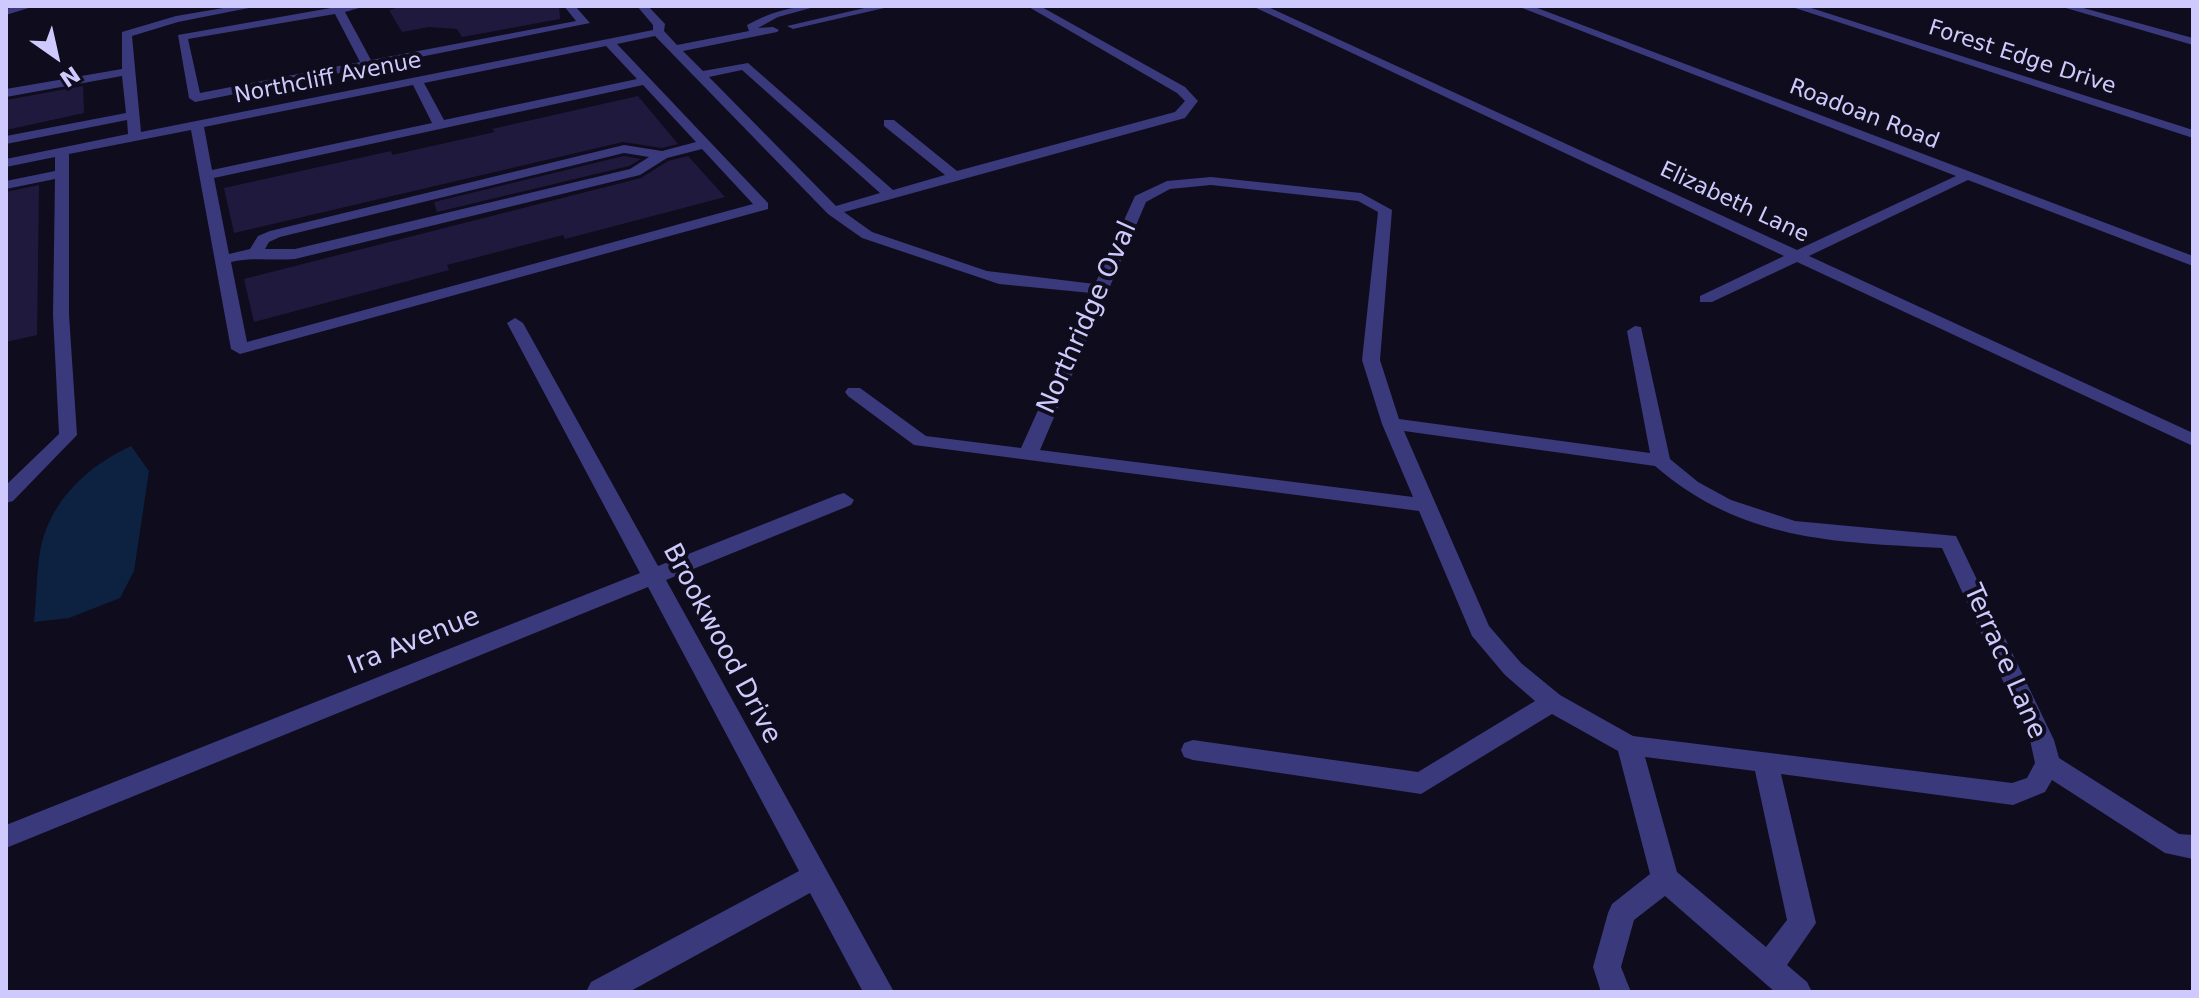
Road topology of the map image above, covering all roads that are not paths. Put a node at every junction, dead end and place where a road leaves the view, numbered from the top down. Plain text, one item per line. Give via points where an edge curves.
1 (30, 6) edge
2 (254, 6) edge
3 (361, 6) edge
4 (569, 6) edge
5 (642, 6) edge
6 (813, 6) edge
7 (888, 6) edge
8 (1032, 6) edge
9 (1257, 6) edge
10 (1522, 6) edge
11 (1794, 6) edge
12 (2064, 6) edge
13 (338, 10) junction
14 (6, 12) edge
15 (793, 26) dead end
16 (773, 30) dead end
17 (658, 32) junction
18 (757, 33) junction
19 (609, 42) junction
20 (2193, 42) edge
21 (675, 49) junction
22 (367, 64) junction
23 (128, 71) junction
24 (701, 75) junction
25 (417, 81) junction
26 (646, 81) junction
27 (272, 82) junction
28 (6, 93) edge
29 (279, 106) junction
30 (133, 115) junction
31 (889, 123) dead end
32 (197, 125) junction
33 (440, 125) junction
34 (2193, 134) edge
35 (135, 137) junction
36 (6, 140) edge
37 (705, 144) junction
38 (62, 151) junction
39 (662, 155) junction
40 (6, 163) edge
41 (63, 173) junction
42 (207, 175) junction
43 (955, 176) junction
44 (1966, 176) junction
45 (6, 185) edge
46 (890, 195) junction
47 (833, 211) junction
48 (256, 252) junction
49 (1798, 256) junction
50 (222, 260) junction
51 (2193, 261) edge
52 (1100, 289) junction
53 (1706, 299) dead end
54 (515, 323) dead end
55 (1635, 331) dead end
56 (854, 392) dead end
57 (1391, 424) junction
58 (2193, 440) edge
59 (1028, 455) junction
60 (1661, 461) junction
61 (6, 496) edge
62 (844, 500) dead end
63 (1428, 506) junction
64 (653, 577) junction
65 (1552, 702) junction
66 (1629, 745) junction
67 (1193, 750) dead end
68 (1766, 762) junction
69 (2048, 764) junction
70 (6, 837) edge
71 (2193, 847) edge
72 (814, 877) junction
73 (1665, 879) junction
74 (1768, 968) junction
75 (601, 992) edge
76 (879, 992) edge
77 (1616, 992) edge
78 (1797, 992) edge

1 - 14 street
2 - 23 street via 126,34
3 - 13 street
4 - 22 street via 584,23
5 - 17 street via 659,24
6 - 18 street via 759,20 751,27
7 - 15 street
8 - 43 street via 1192,101 1180,115
9 - 49 street, Elizabeth Lane
10 - 44 street, Roadoan Road
11 - 34 street, Forest Edge Drive
12 - 20 street
13 - 22 street
13 - 27 street via 182,37 195,98
16 - 18 street
17 - 19 street, Northcliff Avenue
17 - 21 street
18 - 21 street
19 - 25 street, Northcliff Avenue
19 - 26 street
21 - 24 street
22 - 27 street
23 - 28 street
23 - 30 street
24 - 46 street via 744,66
24 - 47 street
25 - 29 street, Northcliff Avenue
25 - 33 street
26 - 33 street
26 - 37 street
27 - 29 street via 285,85 290,98
29 - 32 street, Northcliff Avenue
30 - 35 street
30 - 36 street
31 - 43 street
32 - 35 street, Northcliff Avenue
32 - 42 street
33 - 42 street
35 - 38 street, Northcliff Avenue
37 - 39 street
37 - 50 street via 763,206 240,349
38 - 40 street, Northcliff Avenue
38 - 41 street
39 - 48 street via 635,172 295,254
39 - 48 street via 635,149 608,153 275,234 263,239
41 - 45 street
41 - 61 street via 61,315 68,435
42 - 50 street
43 - 46 street
44 - 49 street
44 - 51 street, Roadoan Road
46 - 47 street
47 - 52 street via 867,235 981,274
48 - 50 street
49 - 53 street
49 - 58 street, Elizabeth Lane
52 - 57 street, Northridge Oval via 1140,199 1167,185 1211,181 1361,197 1385,210 1371,360
52 - 59 street, Northridge Oval
54 - 64 street, Brookwood Drive
55 - 60 street
56 - 59 street via 921,441
57 - 60 street
57 - 63 street, Northridge Oval
59 - 63 street
60 - 69 street, Terrace Lane via 1685,485 1738,515 1802,528 1949,541 2042,740
62 - 64 street, Ira Avenue
63 - 65 street, Northridge Oval via 1480,630 1513,669
64 - 70 street, Ira Avenue
64 - 72 street, Brookwood Drive
65 - 66 street, Northridge Oval
65 - 67 street via 1421,783
66 - 68 street, Terrace Lane
66 - 73 street
68 - 69 street, Terrace Lane via 2013,794 2036,785
68 - 74 street via 1802,923
69 - 71 street via 2174,845
72 - 75 street
72 - 76 street, Brookwood Drive
73 - 74 street
73 - 77 street via 1622,913 1607,967
74 - 78 street

